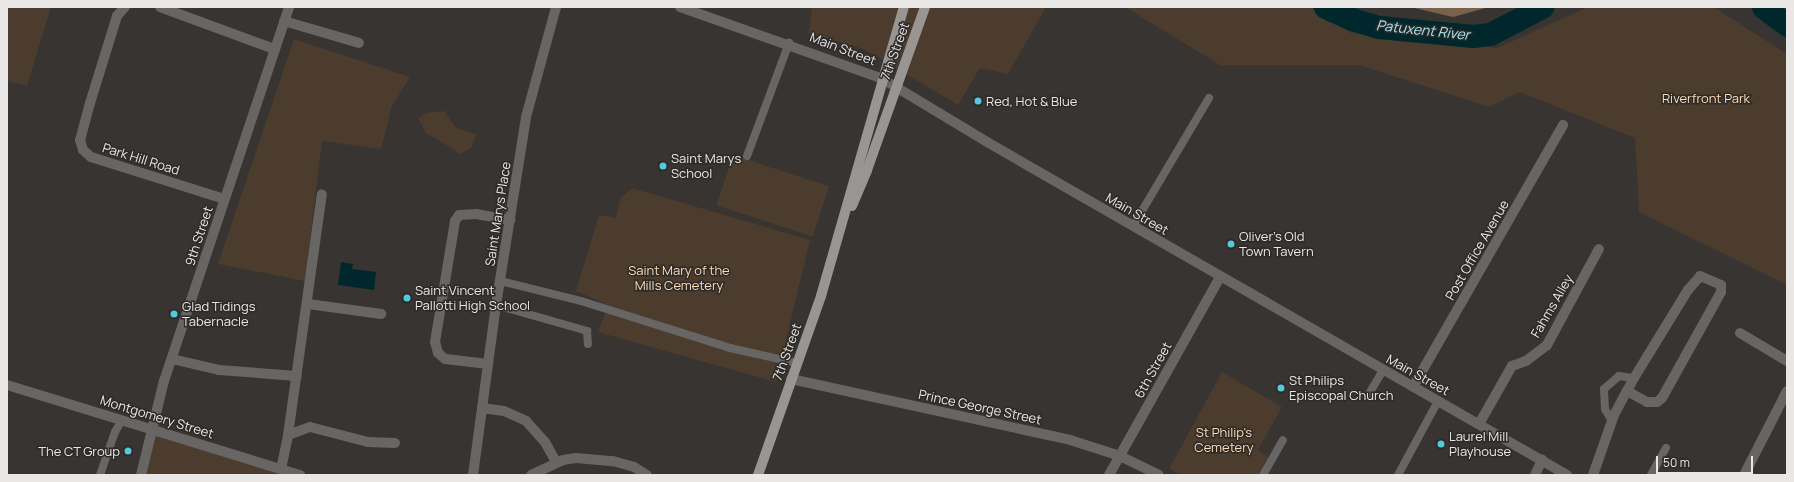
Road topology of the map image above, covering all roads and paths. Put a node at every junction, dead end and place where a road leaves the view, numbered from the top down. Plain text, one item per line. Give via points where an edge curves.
1 (125, 7) edge
2 (160, 7) edge
3 (289, 7) edge
4 (556, 7) edge
5 (680, 7) edge
6 (904, 7) edge
7 (925, 7) edge
8 (284, 21) junction
9 (359, 43) dead end
10 (789, 43) junction
11 (274, 49) junction
12 (881, 78) junction
13 (896, 87) junction
14 (1209, 98) dead end
15 (1563, 125) dead end
16 (747, 156) dead end
17 (322, 194) dead end
18 (224, 199) junction
19 (510, 220) junction
20 (1133, 226) junction
21 (839, 238) junction
22 (1599, 249) dead end
23 (1220, 277) junction
24 (500, 281) junction
25 (308, 304) junction
26 (496, 305) junction
27 (381, 314) dead end
28 (1740, 333) dead end
29 (588, 344) dead end
30 (172, 359) junction
31 (1787, 361) edge
32 (797, 363) junction
33 (488, 364) junction
34 (1383, 370) junction
35 (297, 376) junction
36 (1634, 378) junction
37 (791, 379) junction
38 (7, 385) edge
39 (1413, 387) junction
40 (1627, 391) junction
41 (1787, 392) edge
42 (1367, 398) dead end
43 (1438, 401) junction
44 (482, 408) junction
45 (122, 420) junction
46 (1612, 421) junction
47 (1479, 424) junction
48 (152, 429) junction
49 (288, 435) junction
50 (1284, 440) dead end
51 (395, 443) dead end
52 (1666, 448) dead end
53 (1120, 456) junction
54 (1542, 460) junction
55 (556, 462) junction
56 (281, 469) junction
57 (100, 475) edge
58 (140, 475) edge
59 (300, 475) edge
60 (473, 475) edge
61 (531, 475) edge
62 (647, 475) edge
63 (758, 475) edge
64 (1109, 475) edge
65 (1159, 475) edge
66 (1262, 475) edge
67 (1398, 475) edge
68 (1535, 475) edge
69 (1567, 475) edge
70 (1593, 475) edge
71 (1651, 475) edge
72 (1744, 475) edge

1 - 18 street, Park Hill Road via 117,16 103,60 80,140 82,150 91,157
2 - 11 street
3 - 8 street, 9th Street
4 - 19 street, Saint Marys Place via 526,116
5 - 10 street, Main Street
6 - 12 main road, 7th Street
7 - 13 main road, 7th Street
8 - 9 street
8 - 11 street, 9th Street
10 - 12 street, Main Street
10 - 16 lane
11 - 18 street, 9th Street
12 - 13 street, Main Street
12 - 21 main road, 7th Street
13 - 20 street, Main Street
13 - 21 main road, 7th Street via 868,170
14 - 20 lane
15 - 39 street, Post Office Avenue
17 - 25 street
18 - 30 street, 9th Street
19 - 24 street, Saint Marys Place
19 - 33 street via 465,213 457,218 435,342 438,353 445,359
20 - 23 street, Main Street
21 - 32 main road, 7th Street
22 - 47 street, Fahms Alley via 1547,345 1526,361 1512,366
23 - 34 street, Main Street
23 - 53 street, 6th Street
24 - 26 street, Saint Marys Place
24 - 32 lane via 581,301 730,348
25 - 27 street
25 - 35 street
26 - 29 lane via 587,331
26 - 33 street, Saint Marys Place
28 - 31 street
30 - 35 street via 219,370
30 - 48 street, 9th Street
32 - 37 main road, 7th Street
33 - 44 street, Saint Marys Place
34 - 39 street, Main Street
34 - 42 lane
35 - 49 street
36 - 40 street
36 - 40 street via 1688,290 1700,276 1721,285 1721,292 1662,398 1658,402 1647,402
36 - 46 lane via 1619,376 1604,389 1604,409
37 - 53 street, Prince George Street via 1070,440
37 - 63 main road, 7th Street
38 - 45 street, Montgomery Street
39 - 43 street, Main Street
40 - 46 street
41 - 72 street
43 - 47 street, Main Street
43 - 67 lane
44 - 55 street via 504,411 526,421 545,442
44 - 60 street, Saint Marys Place
45 - 48 street, Montgomery Street
45 - 57 lane via 115,432
46 - 70 street
47 - 54 street, Main Street
48 - 56 street, Montgomery Street
48 - 58 street, 9th Street
49 - 51 street via 310,427 368,442
49 - 56 street
50 - 66 lane
52 - 71 lane
53 - 64 street, 6th Street
53 - 65 street, Prince George Street
54 - 68 street
54 - 69 street, Main Street
55 - 61 street
55 - 62 street via 594,458 634,467
56 - 59 street, Montgomery Street

